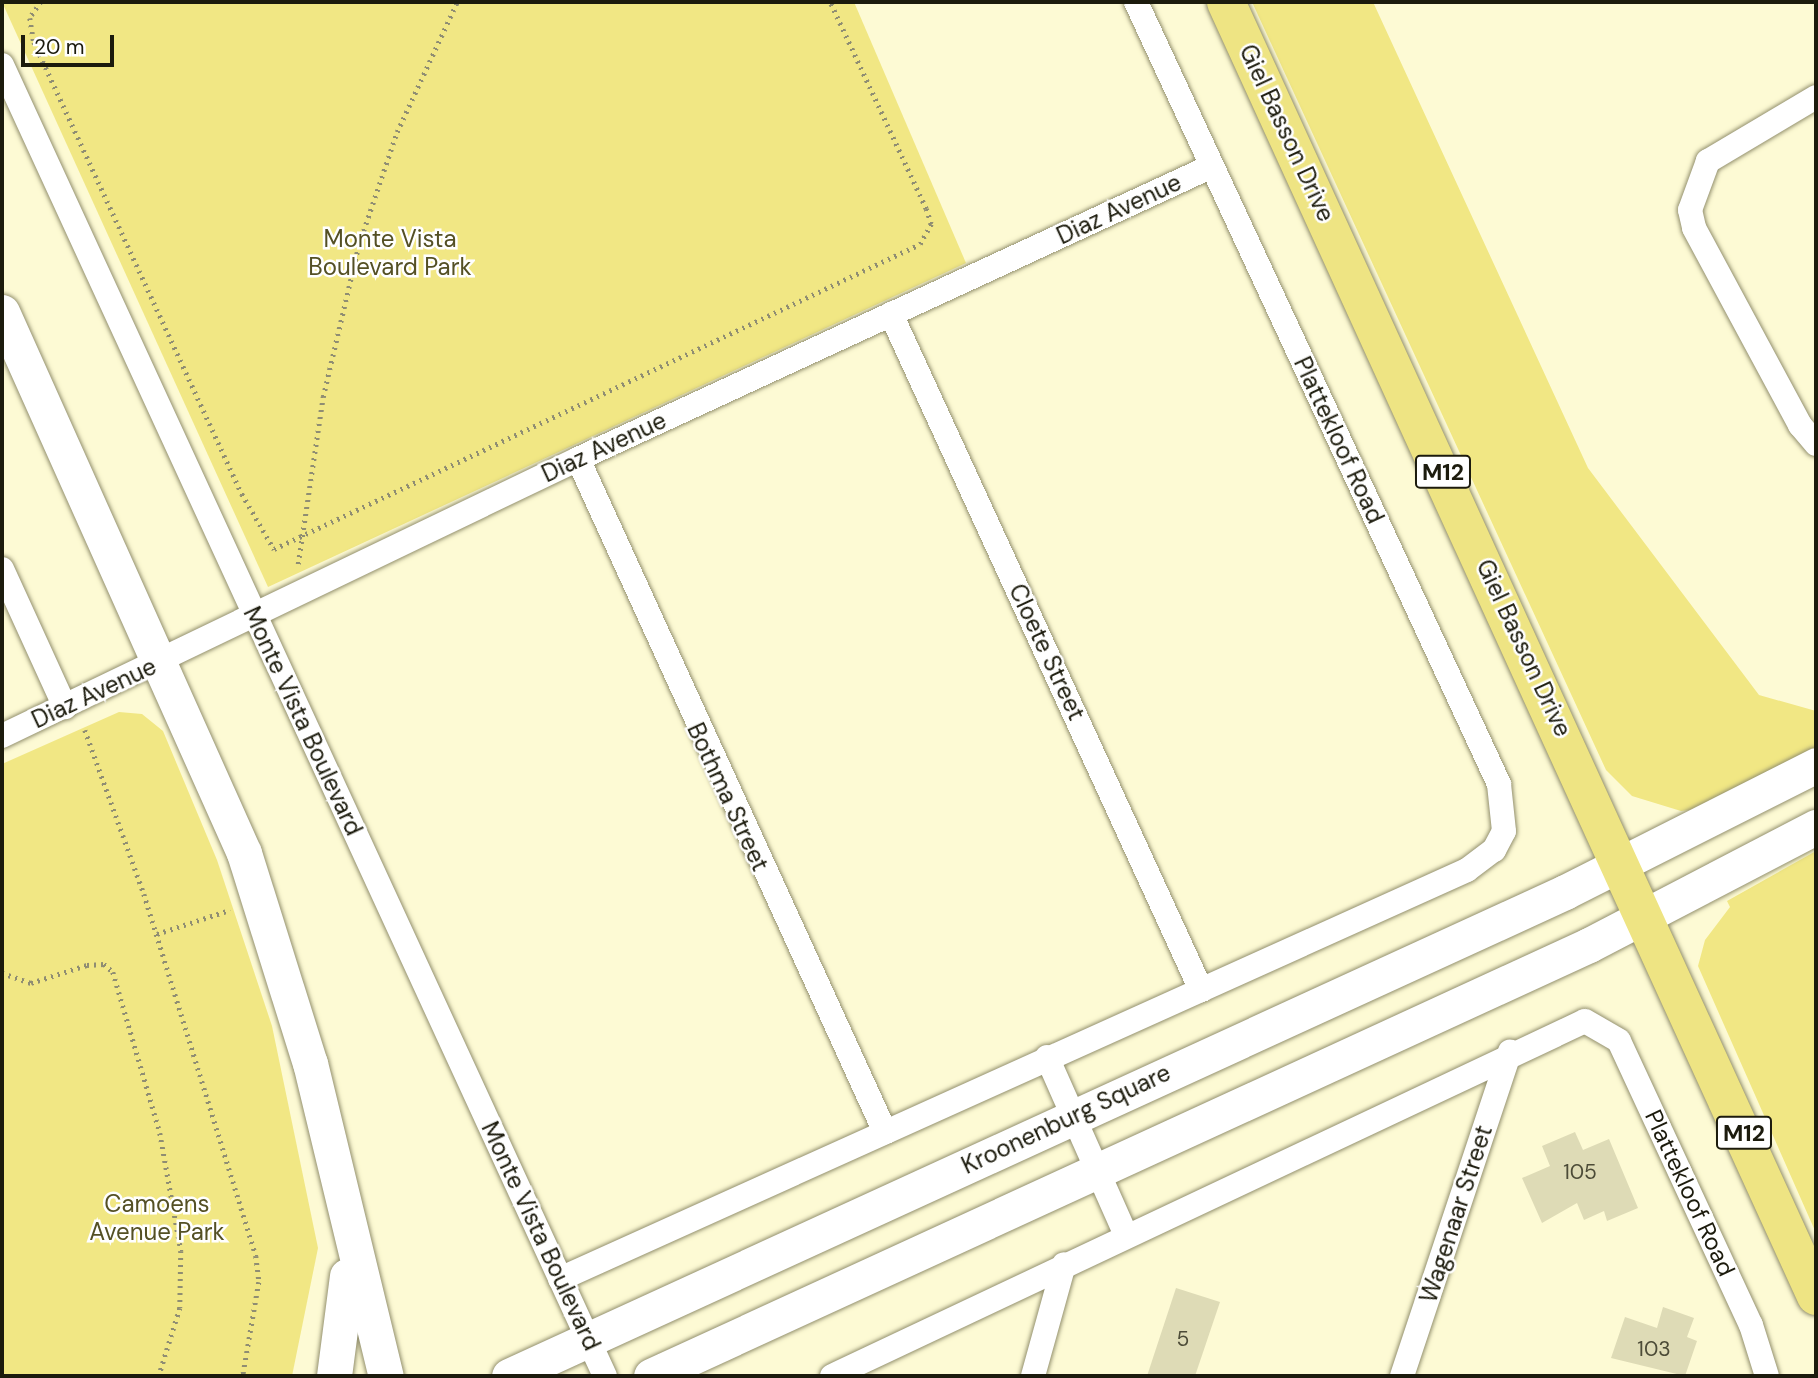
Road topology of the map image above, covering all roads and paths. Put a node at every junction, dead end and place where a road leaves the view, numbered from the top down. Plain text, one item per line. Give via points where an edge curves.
1 (41, 2) edge
2 (457, 2) edge
3 (830, 2) edge
4 (1136, 2) edge
5 (1226, 2) edge
6 (2, 65) edge
7 (1816, 97) edge
8 (1212, 166) junction
9 (2, 312) edge
10 (891, 314) junction
11 (1816, 444) edge
12 (578, 458) junction
13 (302, 537) junction
14 (2, 569) edge
15 (298, 569) dead end
16 (253, 613) junction
17 (162, 661) junction
18 (65, 707) junction
19 (85, 730) dead end
20 (2, 736) edge
21 (1816, 765) edge
22 (1816, 827) edge
23 (1624, 864) junction
24 (234, 908) dead end
25 (1648, 917) junction
26 (157, 934) junction
27 (2, 973) edge
28 (1201, 990) junction
29 (1510, 1052) junction
30 (1047, 1057) junction
31 (1073, 1114) junction
32 (885, 1132) junction
33 (1101, 1173) junction
34 (343, 1217) junction
35 (1125, 1233) junction
36 (1064, 1264) junction
37 (560, 1279) junction
38 (1816, 1296) edge
39 (589, 1339) junction
40 (159, 1376) edge
41 (243, 1376) edge
42 (334, 1376) edge
43 (386, 1376) edge
44 (509, 1376) edge
45 (605, 1376) edge
46 (651, 1376) edge
47 (832, 1376) edge
48 (1033, 1376) edge
49 (1402, 1376) edge
50 (1767, 1376) edge

1 - 13 path via 30,18 34,42 257,525 274,549
2 - 13 path via 397,132 359,244 326,386
3 - 13 path via 926,209 929,235
4 - 8 street, Plattekloof Road
5 - 23 main road, Giel Basson Drive / M12
6 - 16 street, Monte Vista Boulevard
7 - 11 street via 1708,161 1690,210 1787,402
8 - 10 street, Diaz Avenue
8 - 28 street, Plattekloof Road via 1499,784 1504,831 1493,850 1466,870
9 - 17 street
10 - 12 street, Diaz Avenue
10 - 28 street, Cloete Street
12 - 16 street, Diaz Avenue
12 - 32 street, Bothma Street
13 - 15 path
14 - 18 street
16 - 17 street, Diaz Avenue
16 - 37 street, Monte Vista Boulevard
17 - 18 street, Diaz Avenue
17 - 34 street via 279,953
18 - 20 street, Diaz Avenue
19 - 26 path
21 - 23 street, Kroonenburg Square
22 - 25 street
23 - 25 main road, Giel Basson Drive / M12
23 - 31 street, Kroonenburg Square
24 - 26 path
25 - 33 street
25 - 38 main road, Giel Basson Drive / M12
26 - 41 path via 256,1256 259,1282
27 - 40 path via 31,983 87,965 104,964 113,972 160,1133 181,1251 180,1308
28 - 30 street
29 - 35 street
29 - 49 street, Wagenaar Street
29 - 50 street, Plattekloof Road via 1575,1023 1595,1021 1619,1041 1751,1325
30 - 31 street
30 - 32 street
31 - 33 street
31 - 39 street, Kroonenburg Square
32 - 37 street
33 - 35 street
33 - 46 street
34 - 42 street via 346,1308
34 - 43 street
35 - 36 street
36 - 47 street
36 - 48 street
37 - 39 street, Monte Vista Boulevard
39 - 44 street, Kroonenburg Square
39 - 45 street, Monte Vista Boulevard

